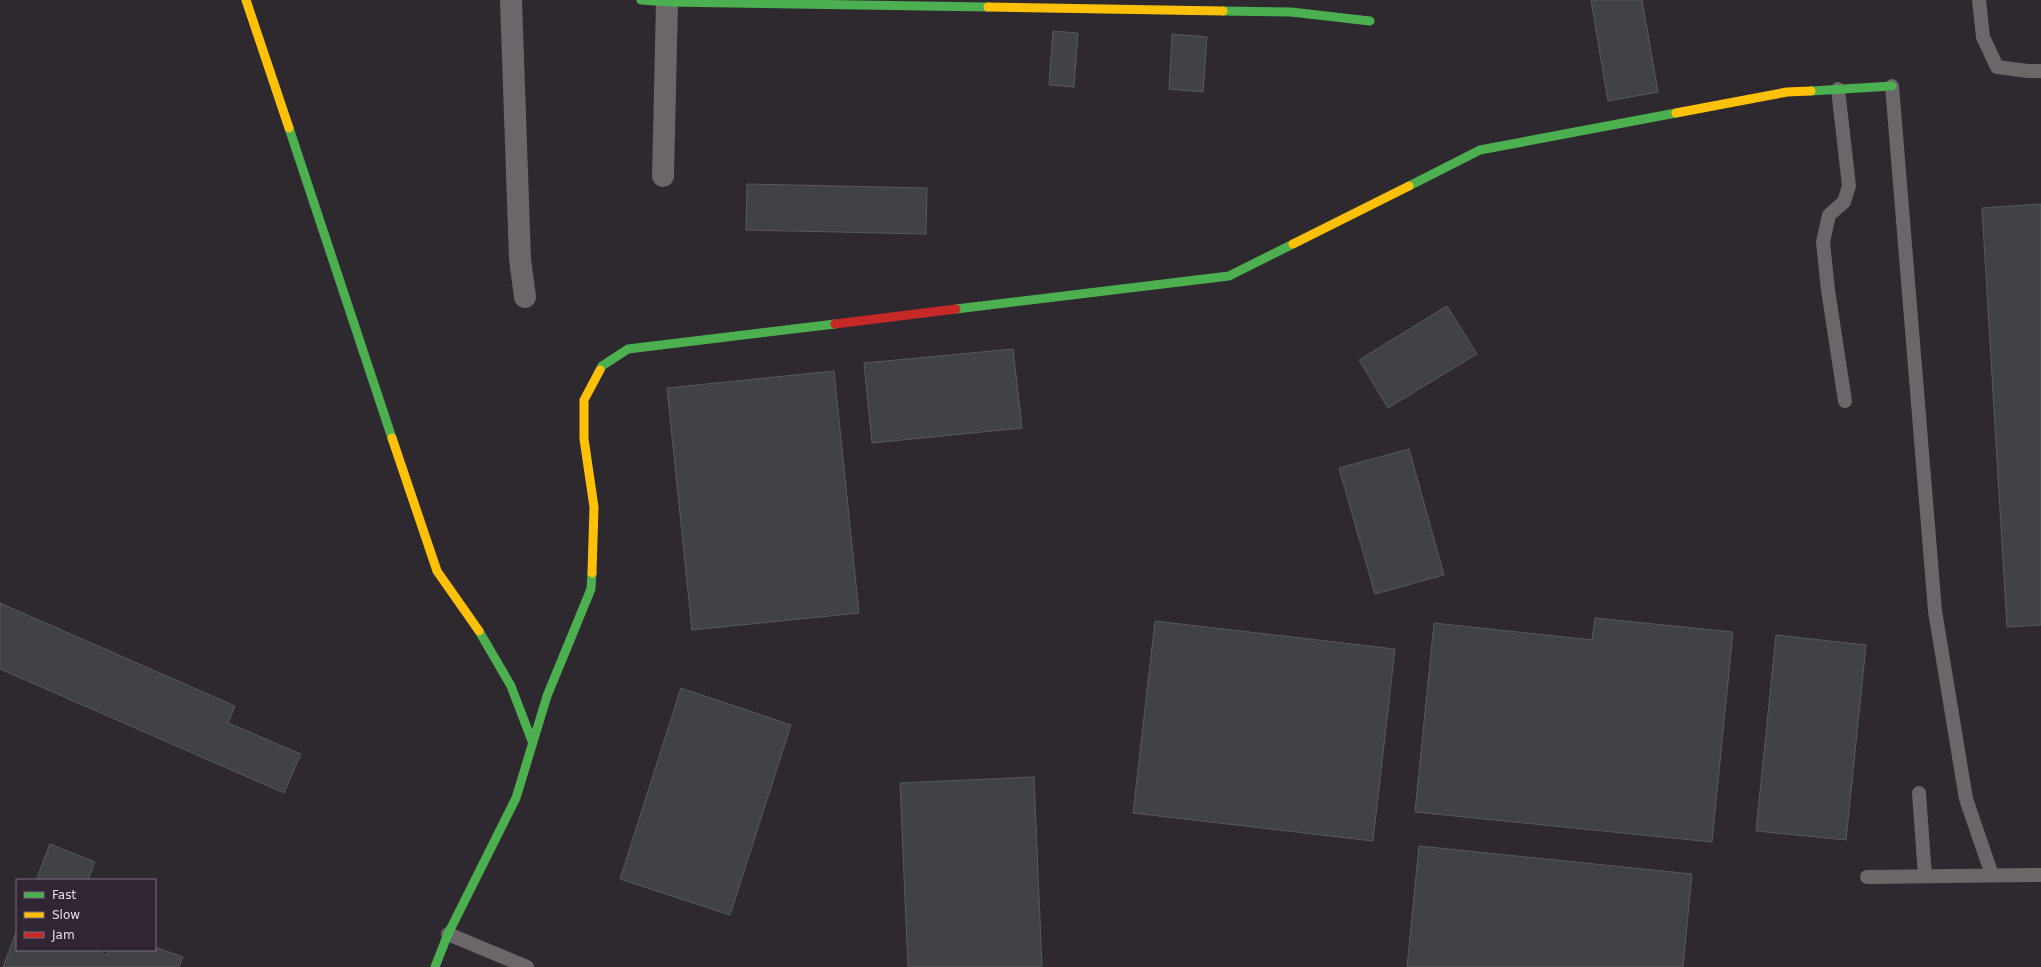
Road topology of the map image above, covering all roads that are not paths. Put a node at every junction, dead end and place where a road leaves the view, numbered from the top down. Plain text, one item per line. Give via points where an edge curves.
1 (246, 0) edge
2 (511, 0) edge
3 (640, 0) edge
4 (1980, 0) edge
5 (667, 2) junction
6 (1370, 21) dead end
7 (2041, 71) edge
8 (1892, 86) joint
9 (1838, 89) junction
10 (663, 176) dead end
11 (525, 297) dead end
12 (1845, 401) dead end
13 (532, 741) junction
14 (1919, 792) dead end
15 (1992, 875) junction
16 (2041, 875) edge
17 (1925, 876) junction
18 (1867, 878) dead end
19 (448, 934) junction
20 (435, 967) edge
21 (527, 967) edge

1 - 13 street via 437,571 476,626 511,686
2 - 11 street via 520,259
3 - 5 street
4 - 7 lane via 1983,37 1998,67
5 - 6 street via 1290,12
5 - 10 street
8 - 9 street
8 - 15 lane via 1935,611 1966,799
9 - 12 lane via 1849,186 1844,202 1829,215 1823,242
9 - 13 street via 1787,92 1480,150 1229,276 628,349 602,366 584,400 584,440 594,507 591,589 547,696
13 - 19 street via 516,798
14 - 17 lane
15 - 16 lane
15 - 17 lane
17 - 18 lane
19 - 20 street
19 - 21 lane

